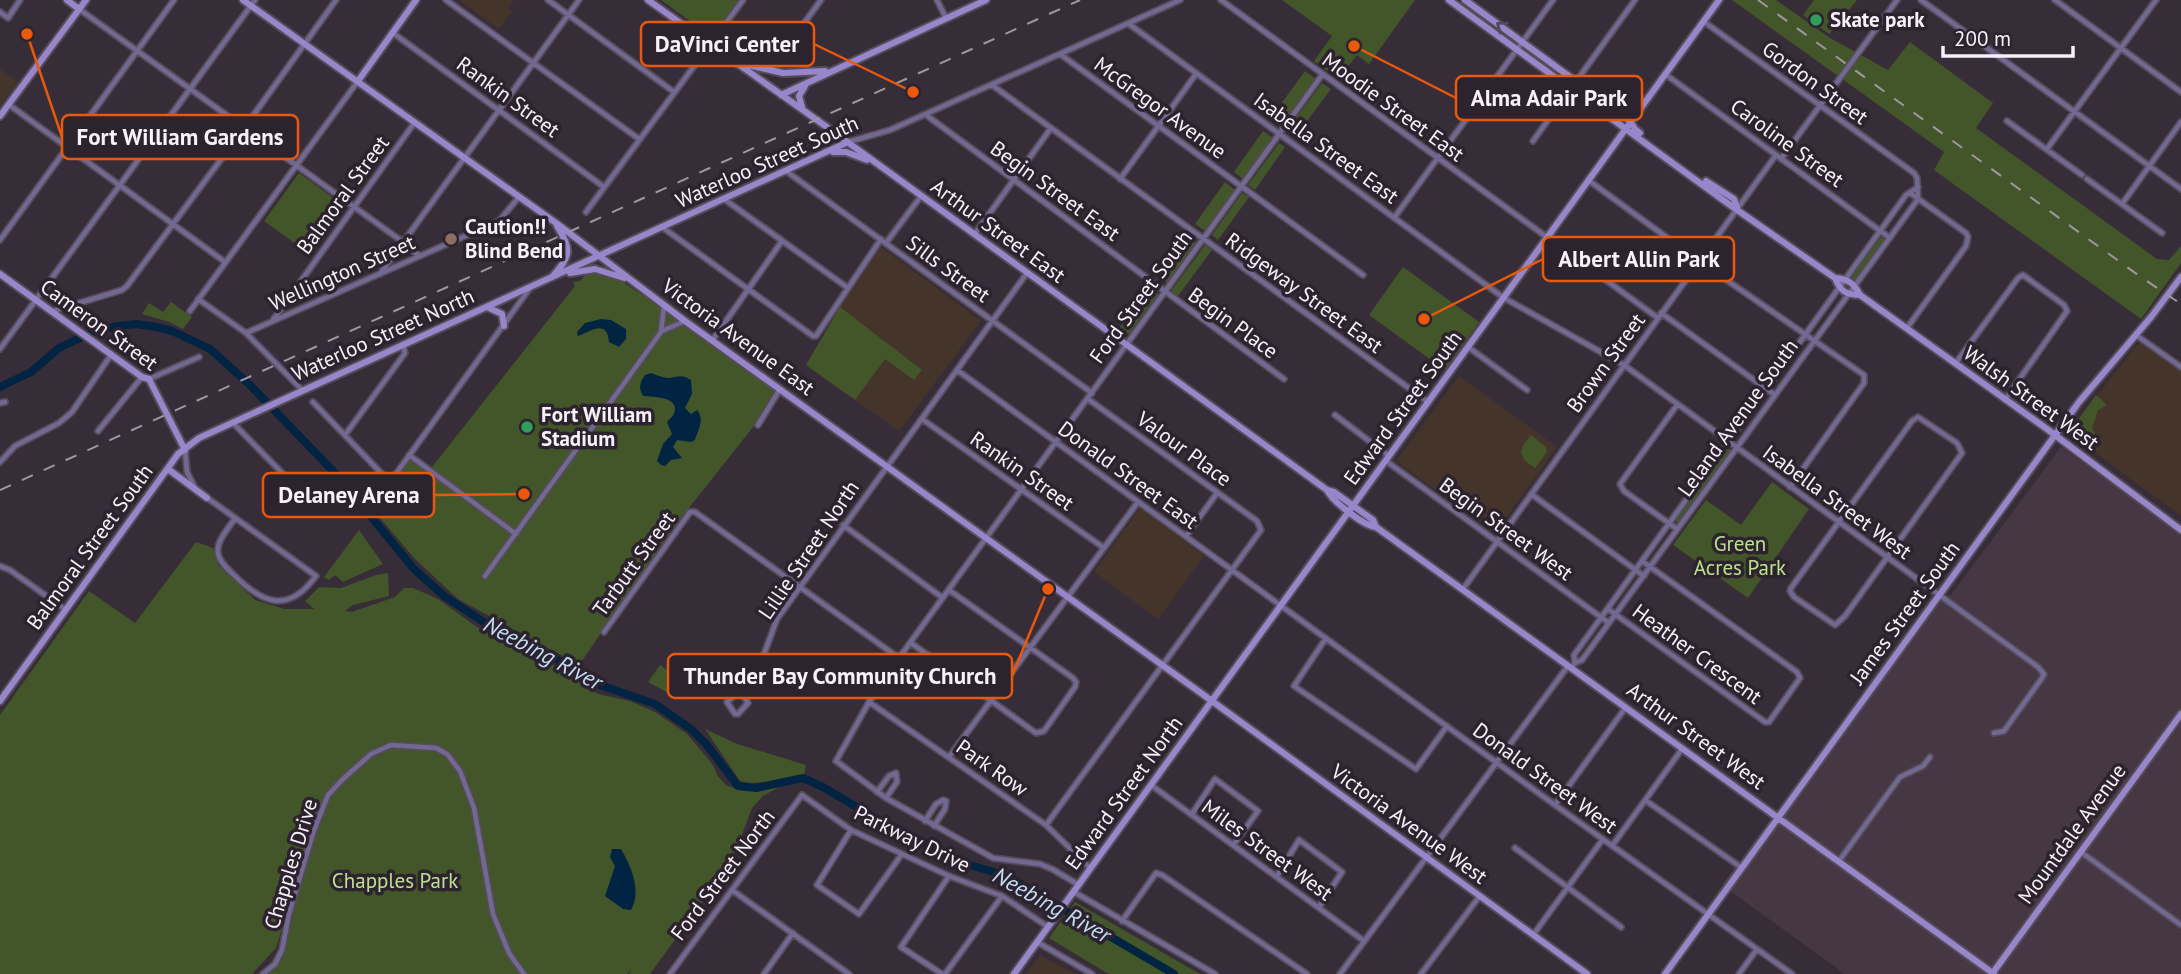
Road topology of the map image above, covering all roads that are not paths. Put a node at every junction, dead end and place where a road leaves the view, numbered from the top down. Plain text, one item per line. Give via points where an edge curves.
1 (20, 0) edge
2 (66, 0) edge
3 (86, 0) edge
4 (174, 0) edge
5 (243, 0) edge
6 (336, 0) edge
7 (416, 0) edge
8 (446, 0) edge
9 (548, 0) edge
10 (579, 0) edge
11 (648, 0) edge
12 (743, 0) edge
13 (821, 0) edge
14 (937, 0) edge
15 (986, 0) edge
16 (1180, 0) edge
17 (1221, 0) edge
18 (1449, 0) edge
19 (1553, 0) edge
20 (1635, 0) edge
21 (1719, 0) edge
22 (1897, 0) edge
23 (1921, 0) edge
24 (2055, 0) edge
25 (2156, 0) edge
26 (1468, 1) edge
27 (253, 3) edge
28 (79, 9) junction
29 (1464, 10) junction
30 (0, 12) edge
31 (568, 15) junction
32 (946, 18) junction
33 (1703, 21) junction
34 (1129, 24) junction
35 (393, 33) junction
36 (1522, 42) junction
37 (305, 43) junction
38 (708, 45) junction
39 (2122, 49) junction
40 (1517, 50) junction
41 (137, 51) junction
42 (1060, 54) junction
43 (731, 61) junction
44 (534, 63) junction
45 (770, 71) junction
46 (831, 71) junction
47 (1196, 74) junction
48 (1665, 74) junction
49 (1322, 75) junction
50 (358, 81) junction
51 (1575, 81) junction
52 (992, 85) junction
53 (191, 88) junction
54 (1570, 88) junction
55 (674, 92) junction
56 (2181, 92) edge
57 (781, 95) junction
58 (8, 104) junction
59 (1821, 106) junction
60 (499, 110) junction
61 (805, 111) junction
62 (2075, 111) junction
63 (926, 115) junction
64 (0, 116) edge
65 (1630, 121) junction
66 (2007, 121) dead end
67 (415, 122) junction
68 (2181, 122) edge
69 (1158, 125) junction
70 (1625, 127) junction
71 (245, 128) junction
72 (1051, 128) junction
73 (1279, 134) junction
74 (639, 139) junction
75 (1533, 141) dead end
76 (848, 142) junction
77 (67, 147) junction
78 (2047, 149) junction
79 (828, 152) junction
80 (464, 157) junction
81 (1779, 157) junction
82 (1438, 159) junction
83 (877, 164) junction
84 (297, 165) junction
85 (2149, 166) junction
86 (786, 171) junction
87 (1120, 179) junction
88 (1014, 180) junction
89 (1588, 180) junction
90 (120, 186) junction
91 (604, 187) junction
92 (1241, 187) junction
93 (1918, 187) junction
94 (2181, 189) edge
95 (1910, 193) junction
96 (921, 196) junction
97 (519, 197) junction
98 (724, 199) junction
99 (1918, 199) junction
100 (2122, 204) junction
101 (354, 206) junction
102 (1737, 208) junction
103 (586, 212) dead end
104 (1394, 218) junction
105 (556, 223) junction
106 (173, 224) junction
107 (662, 227) junction
108 (1881, 231) junction
109 (2162, 233) dead end
110 (974, 235) junction
111 (1890, 237) junction
112 (1547, 238) junction
113 (1203, 239) junction
114 (0, 240) edge
115 (782, 241) junction
116 (883, 241) junction
117 (403, 242) junction
118 (419, 256) junction
119 (599, 256) junction
120 (1699, 261) junction
121 (225, 262) junction
122 (1027, 273) junction
123 (0, 274) edge
124 (380, 274) junction
125 (1363, 275) dead end
126 (2181, 277) edge
127 (551, 278) junction
128 (1835, 278) junction
129 (1846, 279) junction
130 (630, 280) junction
131 (1855, 286) junction
132 (530, 288) junction
133 (848, 288) junction
134 (747, 289) junction
135 (1839, 289) junction
136 (1165, 292) junction
137 (1848, 295) junction
138 (1860, 295) junction
139 (1504, 298) junction
140 (198, 299) junction
141 (37, 301) junction
142 (664, 306) junction
143 (487, 307) junction
144 (190, 311) dead end
145 (52, 312) junction
146 (1659, 316) junction
147 (272, 321) junction
148 (685, 321) junction
149 (992, 321) junction
150 (504, 326) junction
151 (1907, 329) junction
152 (662, 332) junction
153 (246, 333) junction
154 (2136, 335) junction
155 (1806, 336) junction
156 (1815, 340) junction
157 (712, 341) junction
158 (403, 344) junction
159 (1125, 345) junction
160 (1468, 347) junction
161 (0, 349) edge
162 (111, 355) junction
163 (199, 357) dead end
164 (1955, 364) junction
165 (1624, 365) junction
166 (2181, 367) edge
167 (957, 370) junction
168 (146, 378) junction
169 (1284, 379) dead end
170 (780, 389) junction
171 (1767, 389) junction
172 (302, 390) junction
173 (1527, 390) dead end
174 (1092, 393) junction
175 (1775, 395) junction
176 (1088, 399) junction
177 (2005, 400) junction
178 (313, 402) dead end
179 (1428, 402) junction
180 (1677, 405) junction
181 (1335, 415) dead end
182 (922, 419) junction
183 (233, 423) junction
184 (758, 425) dead end
185 (98, 431) dead end
186 (345, 435) junction
187 (2054, 437) junction
188 (1056, 443) junction
189 (1729, 443) junction
190 (1737, 448) junction
191 (185, 450) junction
192 (409, 455) junction
193 (1387, 459) junction
194 (0, 462) edge
195 (887, 466) junction
196 (168, 469) junction
197 (289, 480) dead end
198 (1790, 487) junction
199 (1021, 490) junction
200 (1217, 493) junction
201 (1531, 494) junction
202 (207, 498) junction
203 (1138, 501) junction
204 (1351, 509) junction
205 (235, 518) junction
206 (1839, 523) junction
207 (1669, 524) junction
208 (843, 525) junction
209 (1677, 530) junction
210 (2181, 530) edge
211 (516, 534) junction
212 (1186, 536) junction
213 (986, 538) junction
214 (1497, 542) junction
215 (1104, 548) junction
216 (1888, 559) junction
217 (1642, 561) junction
218 (0, 566) edge
219 (1650, 567) junction
220 (1234, 570) junction
221 (1636, 570) junction
222 (485, 576) dead end
223 (1644, 576) junction
224 (800, 586) junction
225 (1463, 589) junction
226 (949, 590) junction
227 (1939, 596) junction
228 (943, 598) junction
229 (1068, 598) junction
230 (1282, 604) junction
231 (1608, 609) junction
232 (66, 611) junction
233 (1615, 614) junction
234 (1601, 618) junction
235 (1609, 623) junction
236 (604, 632) dead end
237 (1326, 638) junction
238 (911, 643) junction
239 (1031, 649) junction
240 (900, 659) junction
241 (1572, 665) junction
242 (1164, 666) junction
243 (740, 690) junction
244 (0, 701) edge
245 (992, 701) junction
246 (1213, 701) junction
247 (869, 702) junction
248 (1626, 707) junction
249 (2181, 714) edge
250 (1447, 726) junction
251 (1994, 733) dead end
252 (1683, 748) junction
253 (949, 757) junction
254 (1930, 757) dead end
255 (1497, 763) junction
256 (1151, 785) junction
257 (877, 792) junction
258 (802, 795) joint
259 (886, 798) junction
260 (1644, 800) junction
261 (1555, 805) junction
262 (1192, 814) junction
263 (1779, 818) junction
264 (926, 821) junction
265 (1046, 825) junction
266 (934, 826) junction
267 (851, 830) junction
268 (1603, 839) junction
269 (1234, 844) junction
270 (1612, 846) junction
271 (1515, 848) dead end
272 (2081, 852) junction
273 (902, 854) junction
274 (1427, 859) junction
275 (1839, 861) junction
276 (1090, 868) junction
277 (1742, 868) junction
278 (949, 876) junction
279 (1277, 876) junction
280 (1079, 885) junction
281 (1568, 886) junction
282 (732, 890) junction
283 (1072, 895) junction
284 (1002, 896) junction
285 (1479, 897) junction
286 (1319, 907) junction
287 (1708, 913) junction
288 (1122, 921) junction
289 (2181, 925) edge
290 (1621, 927) dead end
291 (1048, 928) junction
292 (793, 933) junction
293 (1533, 935) junction
294 (1364, 941) junction
295 (1037, 942) junction
296 (1757, 949) junction
297 (263, 974) edge
298 (524, 974) edge
299 (670, 974) edge
300 (764, 974) edge
301 (849, 974) edge
302 (943, 974) edge
303 (1014, 974) edge
304 (1092, 974) edge
305 (1214, 974) edge
306 (1307, 974) edge
307 (1340, 974) edge
308 (1421, 974) edge
309 (1587, 974) edge
310 (1665, 974) edge
311 (1739, 974) edge
312 (1792, 974) edge
313 (1993, 974) edge

1 - 30 street via 8,18
2 - 28 street
3 - 28 street
4 - 41 street
5 - 27 street, Victoria Avenue East
6 - 37 street
7 - 35 street
8 - 44 street
9 - 31 street
10 - 31 street
11 - 38 street, Arthur Street East
12 - 38 street
13 - 45 street
14 - 32 street
15 - 32 street
16 - 34 street, Waterloo Street South
17 - 49 street, Moodie Street East
18 - 29 street
19 - 36 street
20 - 51 street
21 - 33 street, Edward Street South
22 - 59 street, Brown Street
23 - 62 street
24 - 39 street
25 - 39 street
26 - 29 street
36 -> 26 street
27 - 37 street, Victoria Avenue East
27 - 53 street
28 - 41 street
28 - 58 street
29 - 40 street
31 - 44 street
31 - 55 street
32 - 46 street
33 - 48 street, Edward Street South
33 - 59 street, Gordon Street
34 - 42 street, Waterloo Street South
34 - 47 street, Isabella Street East
35 - 50 street
35 - 60 street, Rankin Street
36 - 40 street
36 - 51 street
37 - 50 street, Victoria Avenue East
37 - 71 street
38 - 43 street, Arthur Street East
38 - 55 street
39 - 56 street
39 - 62 street
40 - 54 street
40 - 82 street
41 - 53 street
41 - 77 street
42 - 52 street, Waterloo Street South
42 - 69 street, McGregor Avenue
43 - 45 street
43 - 57 street, Arthur Street East
44 - 60 street
44 - 74 street
45 - 46 street
46 - 57 street
46 - 61 street via 803,87 799,96
47 - 69 street
47 - 73 street, Isabella Street East
48 - 65 street, Edward Street South
48 - 81 street, Caroline Street
49 - 73 street, Ford Street South
49 - 82 street, Moodie Street East
50 - 67 street, Victoria Avenue East
50 - 84 street
51 - 54 street
51 - 65 street
52 - 63 street, Waterloo Street South
52 - 72 street, Ridgeway Street East
53 - 71 street
53 - 90 street
54 - 70 street
54 - 75 street
55 - 74 street
57 - 61 street, Arthur Street East
58 - 64 street
58 - 77 street
59 - 81 street, Brown Street
59 - 93 street, Gordon Street via 1909,169 1916,175
60 - 80 street
60 - 91 street, Rankin Street
61 - 76 street, Arthur Street East
62 - 78 street
62 - 85 street
63 - 76 street, Waterloo Street South
63 - 88 street, Begin Street East
65 - 70 street, Edward Street South
65 - 102 street via 1634,129 1734,199
66 - 78 street
67 - 80 street, Victoria Avenue East
67 - 101 street, Balmoral Street
68 - 85 street
69 - 87 street
69 - 92 street, McGregor Avenue
70 - 89 street, Edward Street South
70 - 102 street
71 - 84 street
71 - 106 street
72 - 87 street, Ridgeway Street East
72 - 88 street
73 - 92 street, Ford Street South
73 - 104 street, Isabella Street East
74 - 91 street
76 - 79 street, Waterloo Street South
76 - 83 street, Arthur Street East
77 - 90 street
77 - 114 street
78 - 100 street
79 - 83 street via 846,152
79 - 86 street, Waterloo Street South
80 - 97 street, Victoria Avenue East
80 - 117 street
81 - 102 street, Brown Street
81 - 108 street, Caroline Street
82 - 104 street
82 - 112 street, Moodie Street East
83 - 96 street, Arthur Street East
84 - 101 street
84 - 121 street
85 - 94 street
85 - 100 street
86 - 98 street, Waterloo Street South
86 - 116 street, Sills Street
87 - 113 street, Ridgeway Street East
88 - 110 street
88 - 136 street, Begin Street East
89 - 112 street, Edward Street South
89 - 120 street
90 - 106 street
90 - 141 street
91 - 103 street
92 - 113 street, Ford Street South
92 - 125 street, McGregor Avenue
93 - 95 street, Leland Avenue South
93 - 99 street
95 - 99 street
95 - 108 street, Leland Avenue South
96 - 110 street, Arthur Street East
96 - 116 street
97 - 105 street, Victoria Avenue East
97 - 118 street, Wellington Street via 499,221
98 - 107 street, Waterloo Street South
98 - 115 street
99 - 111 street, Leland Avenue South
99 - 151 street via 1966,233 1968,241
100 - 109 street
101 - 117 street
101 - 147 street, Balmoral Street
102 - 120 street, Brown Street
102 - 128 street
104 - 139 street, Isabella Street East
105 - 119 street, Victoria Avenue East
105 - 127 street via 568,252
106 - 121 street
106 - 145 street via 122,290
107 - 119 street, Waterloo Street South
107 - 134 street
108 - 111 street, Caroline Street
108 - 129 street, Leland Avenue South
110 - 122 street, Arthur Street East
111 - 131 street, Leland Avenue South
112 - 139 street, Edward Street South
112 - 146 street, Moodie Street East
113 - 136 street, Ford Street South
113 - 179 street, Ridgeway Street East
115 - 133 street
115 - 134 street
116 - 133 street
116 - 149 street, Sills Street
117 - 118 street
117 - 124 street
118 - 124 street, Wellington Street
119 - 127 street, Waterloo Street North
119 - 130 street, Victoria Avenue East
120 - 146 street, Brown Street
120 - 155 street
121 - 140 street
122 - 149 street, Lillie Street North
122 - 159 street, Arthur Street East
123 - 141 street, Cameron Street
124 - 147 street, Wellington Street
126 - 154 street, James Street South
127 - 130 street via 595,269
127 - 132 street, Waterloo Street North
128 - 129 street
128 - 135 street
129 - 131 street, Walsh Street West
129 - 135 street, Leland Avenue South
130 - 142 street, Victoria Avenue East
131 - 137 street, Leland Avenue South
131 - 138 street, Walsh Street West
132 - 143 street, Waterloo Street North
132 - 150 street
133 - 134 street via 816,335
134 - 157 street
135 - 137 street
135 - 155 street, Leland Avenue South
136 - 159 street, Ford Street South
136 - 169 street, Begin Place
137 - 138 street
137 - 156 street, Leland Avenue South
138 - 151 street, Walsh Street West
139 - 160 street, Edward Street South
139 - 165 street, Isabella Street West
140 - 144 street
140 - 153 street
141 - 145 street, Cameron Street
141 - 161 street
142 - 148 street, Victoria Avenue East
142 - 152 street
143 - 150 street via 502,314
143 - 158 street, Waterloo Street North
145 - 162 street, Cameron Street
146 - 165 street, Brown Street
146 - 171 street, Moodie Street East
147 - 153 street, Wellington Street
148 - 152 street
148 - 157 street, Victoria Avenue East
149 - 167 street, Lillie Street North
149 - 174 street, Sills Street
150 - 192 street
151 - 164 street, Walsh Street West
152 - 211 street
153 - 172 street
154 - 166 street
154 - 187 street, James Street South
155 - 156 street
155 - 171 street, Leland Avenue South
156 - 175 street, Leland Avenue South
156 - 198 street via 1865,380
157 - 170 street, Victoria Avenue East
158 - 172 street, Waterloo Street North
158 - 186 street via 405,353
159 - 174 street, Ford Street South
159 - 204 street, Arthur Street East via 1334,492
160 - 173 street
160 - 179 street, Edward Street South
162 - 168 street, Cameron Street
162 - 194 street via 65,418 15,446
163 - 168 street
164 - 177 street, Walsh Street West
164 - 177 street via 2023,275 2067,311
165 - 180 street, Isabella Street West
165 - 201 street, Brown Street
167 - 182 street, Lillie Street North
167 - 188 street, Donald Street East
168 - 185 street
168 - 191 street, Cameron Street
170 - 184 street
170 - 195 street, Victoria Avenue East
171 - 175 street, Moodie Street East
171 - 189 street, Leland Avenue South
172 - 183 street, Waterloo Street North
174 - 176 street, Ford Street South
175 - 190 street, Leland Avenue South
176 - 188 street, Ford Street South
176 - 200 street, Valour Place
177 - 187 street, Walsh Street West
178 - 186 street
179 - 193 street, Edward Street South
180 - 189 street, Isabella Street West
180 - 207 street via 1620,484
181 - 193 street, Begin Street West
182 - 195 street, Lillie Street North
182 - 199 street, Rankin Street
183 - 191 street, Waterloo Street North via 199,438
183 - 197 street
186 - 192 street via 389,479
187 - 210 street, Walsh Street West
187 - 227 street, James Street South
188 - 199 street, Ford Street South
188 - 203 street, Donald Street East
189 - 190 street, Isabella Street West
189 - 207 street, Leland Avenue South
190 - 198 street, Isabella Street West
190 - 209 street, Leland Avenue South
191 - 196 street, Balmoral Street South
191 - 202 street via 187,472 194,487
192 - 211 street
193 - 204 street, Edward Street South
193 - 214 street, Begin Street West
195 - 208 street, Lillie Street North
195 - 213 street, Victoria Avenue East
196 - 202 street
196 - 232 street, Balmoral Street South
198 - 206 street, Isabella Street West
199 - 213 street, Ford Street South
199 - 215 street, Rankin Street
200 - 212 street
200 - 220 street, Valour Place via 1261,525
201 - 214 street, Brown Street
201 - 221 street
202 - 205 street
203 - 212 street, Donald Street East
203 - 215 street
204 - 225 street, Arthur Street West via 1373,520 1376,527
204 - 230 street, Edward Street South
205 - 205 street via 218,553 246,588 275,600 294,597 307,588 316,576
206 - 216 street, Isabella Street West
206 - 216 street via 1791,588 1794,597 1838,624
206 - 216 street via 1916,418 1957,443 1960,457
207 - 209 street
207 - 217 street, Leland Avenue South
208 - 224 street, Lillie Street North
208 - 228 street
209 - 219 street, Leland Avenue South
211 - 222 street
212 - 220 street, Donald Street East
213 - 226 street
213 - 229 street, Victoria Avenue East
214 - 225 street, Brown Street
214 - 234 street, Begin Street West
215 - 229 street
216 - 227 street, Isabella Street West
217 - 219 street, Heather Crescent
217 - 221 street, Leland Avenue South
218 - 232 street
219 - 223 street, Leland Avenue South
219 - 233 street, Heather Crescent via 1799,674 1770,720 1762,721
220 - 230 street, Donald Street East
220 - 242 street
221 - 223 street
221 - 231 street, Leland Avenue South
223 - 233 street, Leland Avenue South
224 - 236 street, Tarbutt Street via 699,514 690,513
224 - 240 street
224 - 243 street, Lillie Street North
225 - 241 street, Arthur Street West
226 - 228 street
226 - 239 street
227 - 251 street, Isabella Street West via 2044,674 2004,731
227 - 263 street, James Street South
228 - 238 street
229 - 239 street
229 - 242 street, Victoria Avenue East
230 - 237 street, Donald Street West
230 - 246 street, Edward Street South
231 - 233 street, Heather Crescent
231 - 234 street, Leland Avenue South
232 - 244 street, Balmoral Street South
233 - 235 street, Leland Avenue South
234 - 235 street, Begin Street West
234 - 241 street, Leland Avenue South via 1574,655
235 - 241 street, Leland Avenue South via 1582,660
237 - 250 street, Donald Street West
237 - 250 street via 1294,686 1416,769
238 - 240 street
238 - 245 street
239 - 245 street
239 - 245 street via 1076,682 1044,731 1036,733
240 - 247 street
241 - 248 street, Arthur Street West
241 - 255 street, Leland Avenue South
242 - 246 street, Victoria Avenue East
242 - 265 street
243 - 243 street, Lillie Street North via 727,702 738,714 748,702
245 - 253 street
246 - 256 street, Edward Street North
246 - 274 street, Victoria Avenue West
247 - 253 street, Park Row
247 - 257 street via 836,761
248 - 252 street, Arthur Street West
248 - 261 street
249 - 272 street, Mountdale Avenue
250 - 255 street, Donald Street West
252 - 260 street
252 - 263 street, Arthur Street West
253 - 265 street, Park Row
254 - 275 street via 1923,766 1900,777
255 - 261 street, Donald Street West
255 - 274 street, Leland Avenue South
256 - 262 street, Miles Street West
256 - 276 street, Edward Street North
257 - 259 street
257 - 259 street via 895,773 897,782
258 - 267 street, Parkway Drive
258 - 282 street, Ford Street North
259 - 264 street
260 - 270 street
260 - 277 street
261 - 268 street, Donald Street West
262 - 269 street, Miles Street West
262 - 269 street via 1215,779 1258,811
263 - 275 street, Arthur Street West
263 - 277 street, James Street South
264 - 266 street
264 - 266 street via 936,804 946,801
265 - 276 street, Park Row
266 - 280 street via 993,858 1040,864
267 - 273 street, Parkway Drive
267 - 273 street via 817,885 859,914
268 - 270 street, Donald Street West
268 - 281 street
269 - 279 street, Miles Street West
270 - 287 street, Donald Street West
271 - 281 street
272 - 289 street
272 - 313 street, Mountdale Avenue
273 - 278 street, Parkway Drive
274 - 285 street, Victoria Avenue West
274 - 294 street, Leland Avenue South
275 - 313 street, Arthur Street West
276 - 280 street, Edward Street North
277 - 287 street, James Street South
278 - 284 street, Parkway Drive
278 - 302 street via 901,947
279 - 286 street, Miles Street West
279 - 286 street via 1299,840 1342,872
280 - 283 street, Edward Street North
281 - 290 street
281 - 293 street
282 - 292 street
282 - 299 street, Ford Street North
283 - 288 street
283 - 291 street, Edward Street North
284 - 291 street, Parkway Drive
284 - 302 street
285 - 293 street, Victoria Avenue West
285 - 308 street
286 - 294 street, Miles Street West
287 - 296 street, Donald Street West
287 - 310 street, James Street South
288 - 305 street
288 - 306 street via 1156,873
291 - 295 street, Edward Street North
292 - 300 street
292 - 301 street
293 - 309 street, Victoria Avenue West
294 - 307 street, Leland Avenue South
295 - 303 street, Edward Street North
295 - 304 street
296 - 311 street
296 - 312 street, Donald Street West
297 - 298 street, Chapples Drive via 282,950 324,802 367,757 391,745 436,748 460,771 474,808 493,914 509,953

